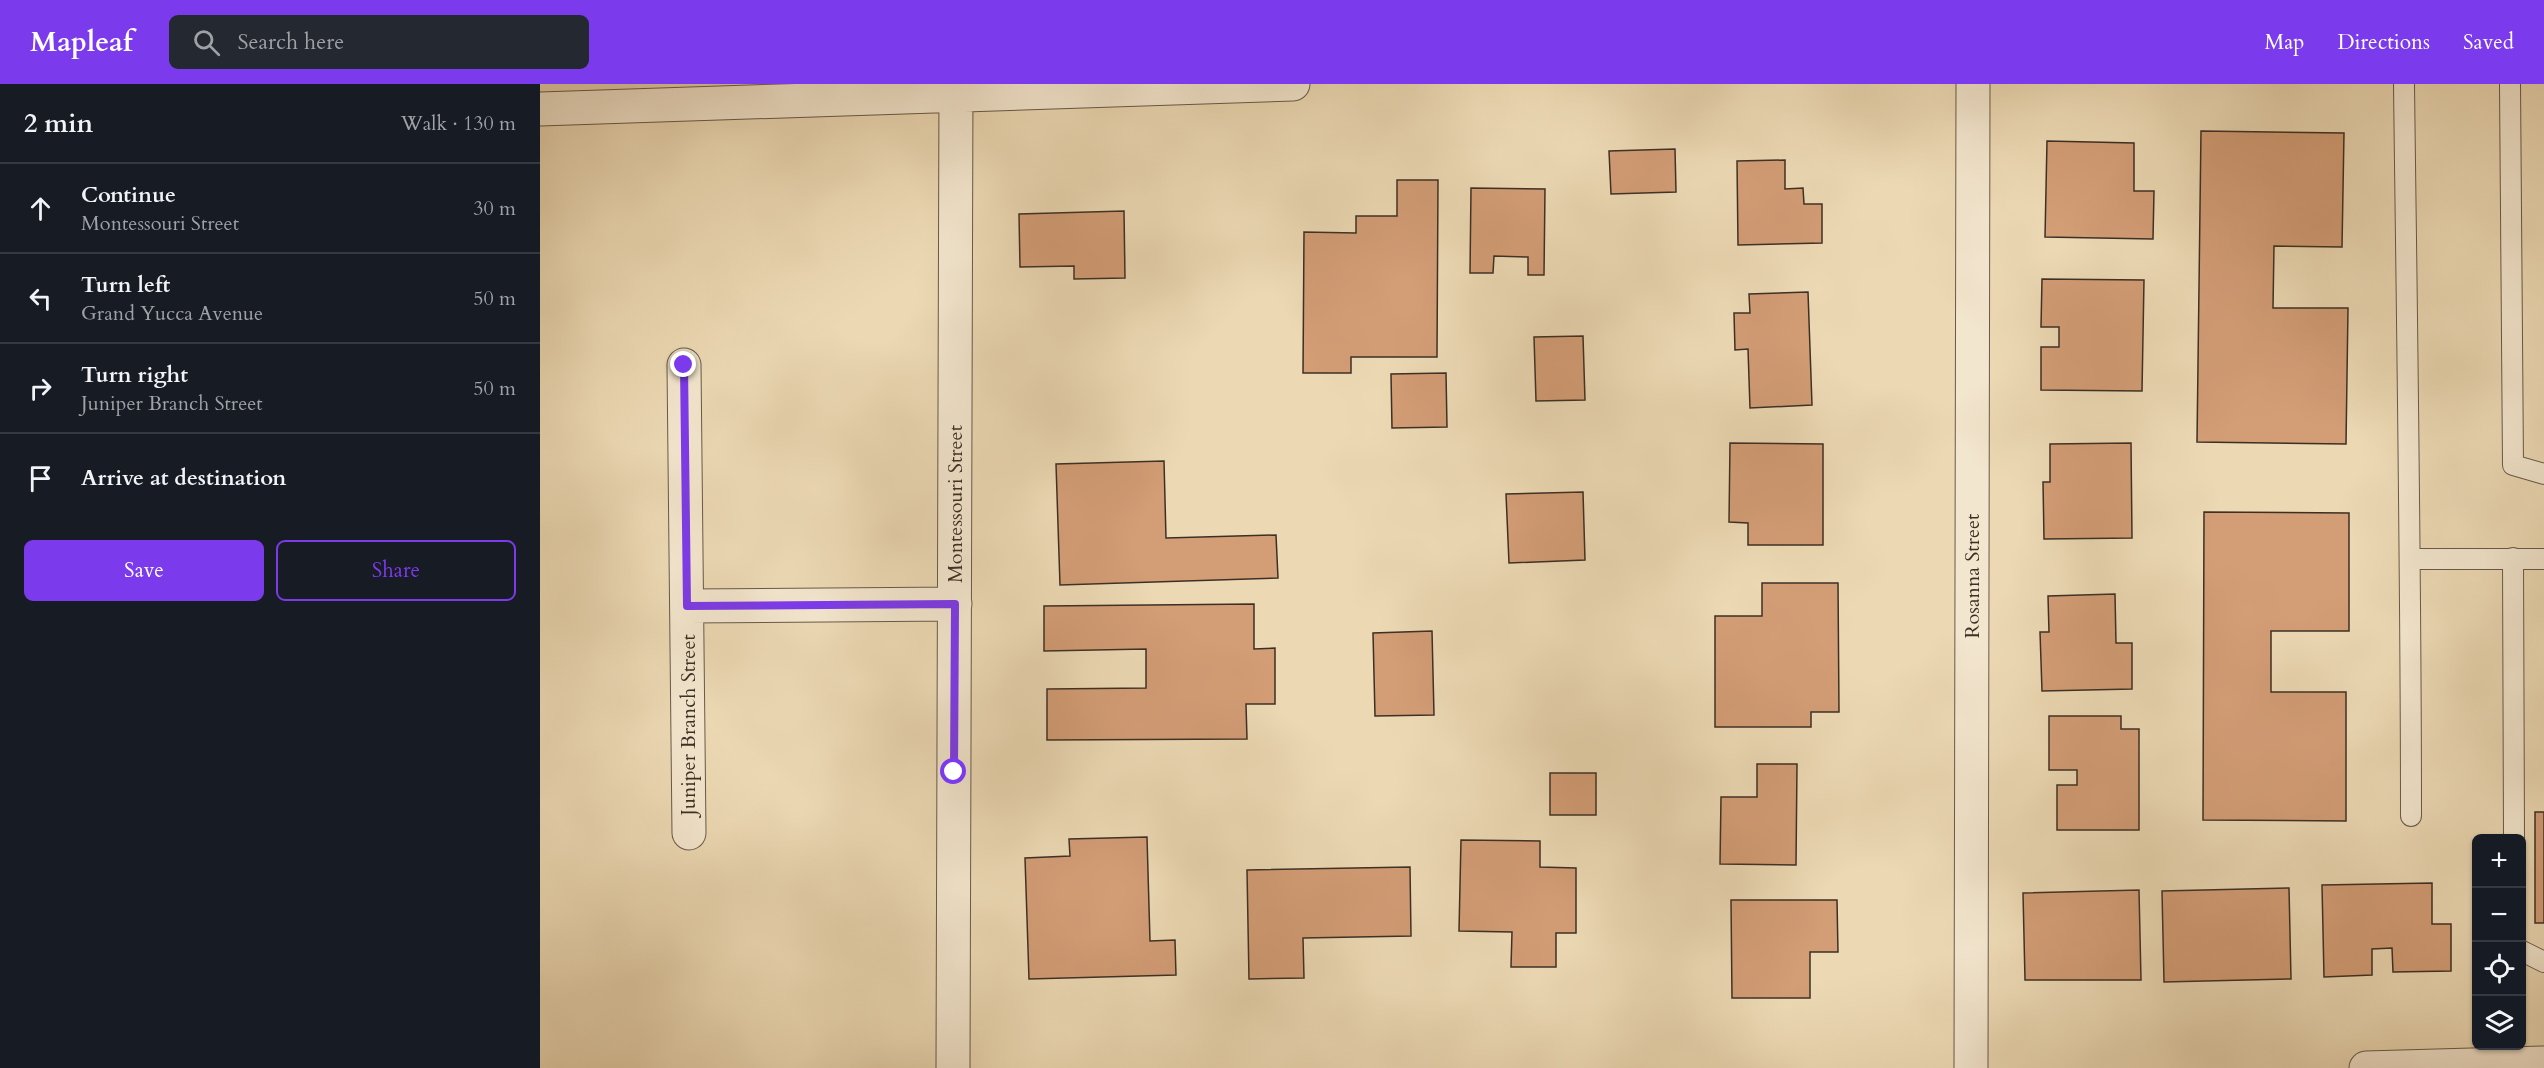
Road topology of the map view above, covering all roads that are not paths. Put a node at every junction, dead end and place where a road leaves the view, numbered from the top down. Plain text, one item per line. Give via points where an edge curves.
1 (1293, 84) edge
2 (1973, 84) edge
3 (2404, 84) edge
4 (2510, 84) edge
5 (956, 89) edge
6 (540, 109) edge
7 (684, 365) dead end
8 (2544, 474) edge
9 (2512, 558) junction
10 (2411, 559) junction
11 (2544, 559) edge
12 (955, 604) junction
13 (687, 606) junction
14 (2411, 816) dead end
15 (688, 833) dead end
16 (2514, 834) edge
17 (2526, 953) edge
18 (2544, 962) edge
19 (2544, 1062) edge
20 (953, 1068) edge
21 (1971, 1068) edge
22 (2366, 1068) edge

1 - 5 street
2 - 21 street, Rosanna Street
3 - 10 lane
4 - 8 lane via 2512,465
5 - 6 street
5 - 12 street, Montessouri Street
7 - 13 street, Juniper Branch Street
9 - 10 lane
9 - 11 lane
9 - 16 lane
10 - 14 lane
12 - 13 street
12 - 20 street, Montessouri Street
13 - 15 street, Juniper Branch Street
17 - 18 lane
19 - 22 street

